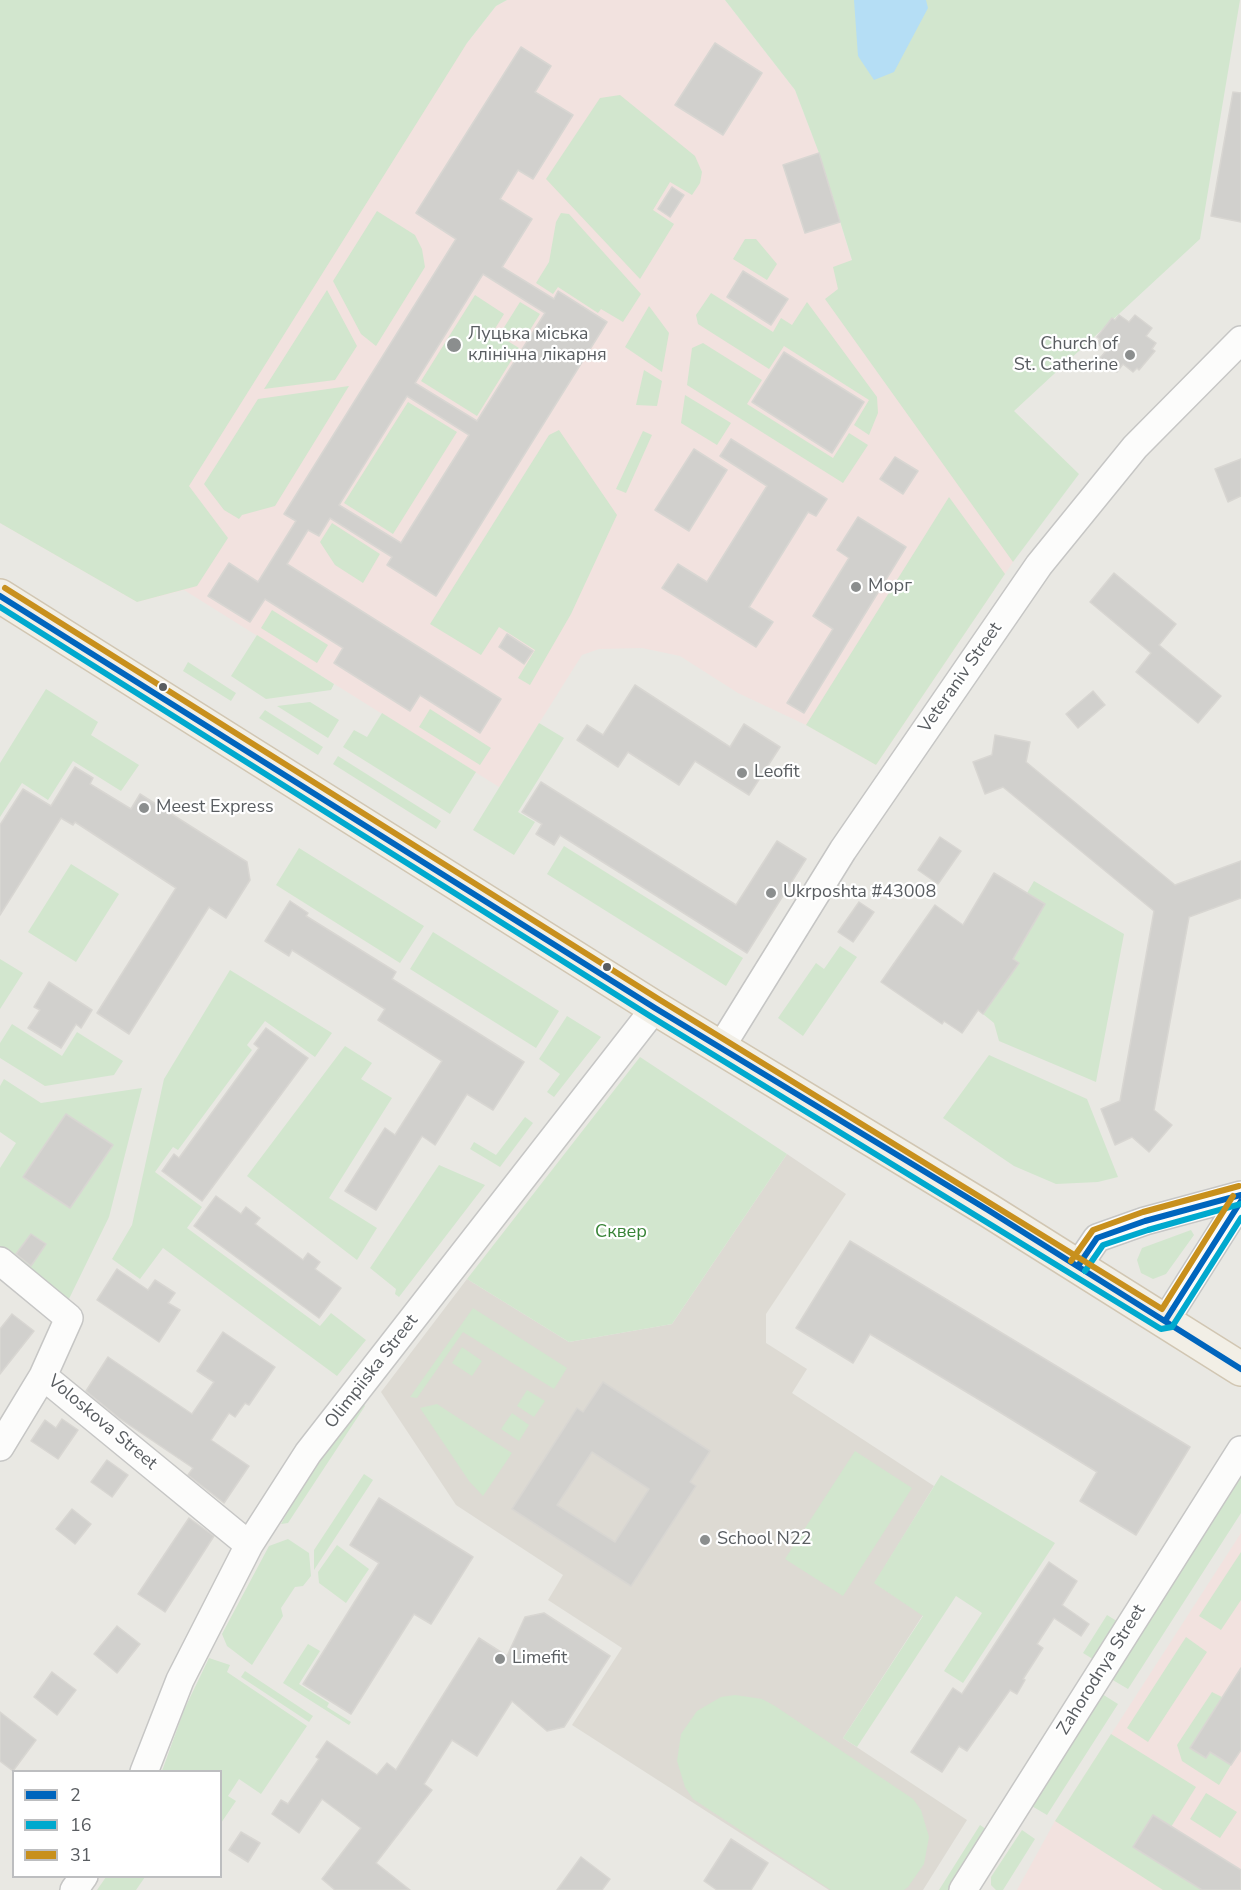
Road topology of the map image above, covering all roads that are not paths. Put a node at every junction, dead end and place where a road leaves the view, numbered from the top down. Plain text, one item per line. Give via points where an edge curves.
1 (1241, 340) edge
2 (0, 596) edge
3 (656, 1008) junction
4 (721, 1047) junction
5 (1241, 1195) edge
6 (1241, 1201) edge
7 (0, 1261) edge
8 (1078, 1266) junction
9 (1166, 1321) junction
10 (1241, 1368) edge
11 (43, 1376) junction
12 (0, 1447) edge
13 (1241, 1450) edge
14 (249, 1545) junction
15 (145, 1770) edge
16 (963, 1890) edge

1 - 4 street, Veteraniv Street via 1135,447 1039,565 843,850
2 - 3 main road
3 - 4 main road
3 - 14 street, Olimpiiska Street via 308,1453
4 - 8 main road
5 - 8 street via 1097,1238
6 - 9 street
7 - 11 street, Voloskova Street via 69,1318
8 - 9 main road
9 - 10 main road
11 - 12 street
11 - 14 street, Voloskova Street
13 - 16 street, Zahorodnya Street
14 - 15 street, Olimpiiska Street via 180,1680

